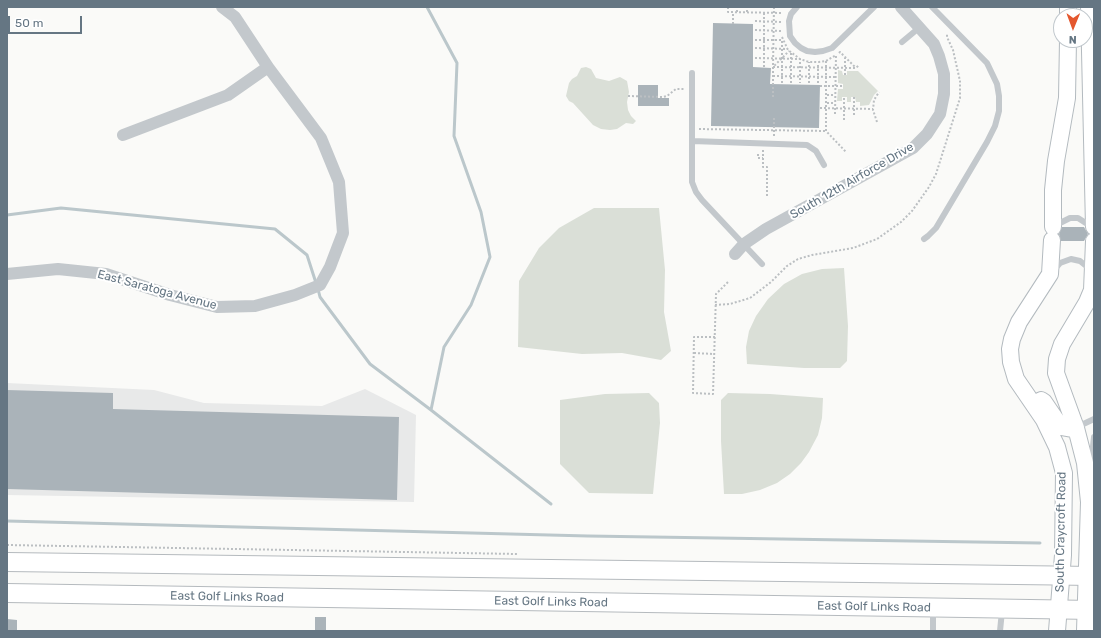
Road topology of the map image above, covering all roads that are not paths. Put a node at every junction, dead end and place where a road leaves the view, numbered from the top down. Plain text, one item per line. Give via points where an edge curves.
1 (222, 7) edge
2 (797, 7) edge
3 (874, 7) edge
4 (900, 7) edge
5 (932, 7) edge
6 (1089, 7) edge
7 (920, 27) junction
8 (902, 42) dead end
9 (1068, 48) edge
10 (268, 67) junction
11 (692, 73) dead end
12 (123, 135) dead end
13 (692, 141) junction
14 (824, 165) dead end
15 (1094, 228) edge
16 (1052, 234) junction
17 (924, 239) dead end
18 (1094, 241) edge
19 (744, 244) junction
20 (735, 254) dead end
21 (762, 264) dead end
22 (7, 274) edge
23 (1050, 274) junction
24 (1094, 274) edge
25 (1023, 391) junction
26 (1094, 419) edge
27 (1076, 428) junction
28 (1094, 437) edge
29 (1091, 499) edge
30 (7, 562) edge
31 (1061, 575) junction
32 (1091, 576) edge
33 (7, 593) edge
34 (933, 608) junction
35 (1002, 609) junction
36 (1059, 610) junction
37 (1090, 610) edge
38 (933, 631) edge
39 (1000, 631) edge
40 (1057, 631) edge
41 (1085, 631) edge

1 - 10 street, East Saratoga Avenue via 234,17
2 - 3 lane via 789,20 790,36 796,44 807,51 815,52 832,48
4 - 7 street, South 12th Airforce Drive
5 - 17 lane via 987,63 999,96 999,111 987,142 936,228
6 - 15 main road
7 - 8 lane
7 - 19 street, South 12th Airforce Drive via 934,44 944,74 940,114 927,134 913,148 766,229
9 - 16 main road, South Craycroft Road via 1067,98 1056,161
10 - 12 street via 228,95
10 - 22 street, East Saratoga Avenue via 321,138 339,182 342,234 330,267 320,285 255,306 217,307 106,274 58,269
11 - 13 lane
13 - 14 lane via 807,145 816,151
13 - 19 lane via 692,182 696,192
15 - 16 lane via 1078,218 1070,218 1060,222
16 - 23 main road, South Craycroft Road
18 - 24 main road, South Craycroft Road
19 - 20 street, South 12th Airforce Drive
19 - 21 lane
23 - 24 lane via 1060,263 1071,260 1080,261
23 - 25 main road, South Craycroft Road via 1019,322 1012,339 1011,362
24 - 27 main road, South Craycroft Road via 1087,302 1056,359 1058,381
25 - 27 main road via 1044,402 1061,426
25 - 31 main road, South Craycroft Road via 1044,420 1057,447 1064,473
26 - 27 lane
27 - 29 main road, South Craycroft Road
28 - 29 lane
29 - 32 main road, South Craycroft Road
30 - 31 main road
31 - 32 main road
31 - 36 main road, South Craycroft Road
32 - 37 main road, South Craycroft Road
33 - 34 main road, East Golf Links Road
34 - 35 main road, East Golf Links Road
34 - 38 lane
35 - 36 main road, East Golf Links Road
35 - 39 lane
36 - 37 main road, East Golf Links Road
36 - 40 main road, South Craycroft Road
37 - 41 main road, South Craycroft Road

